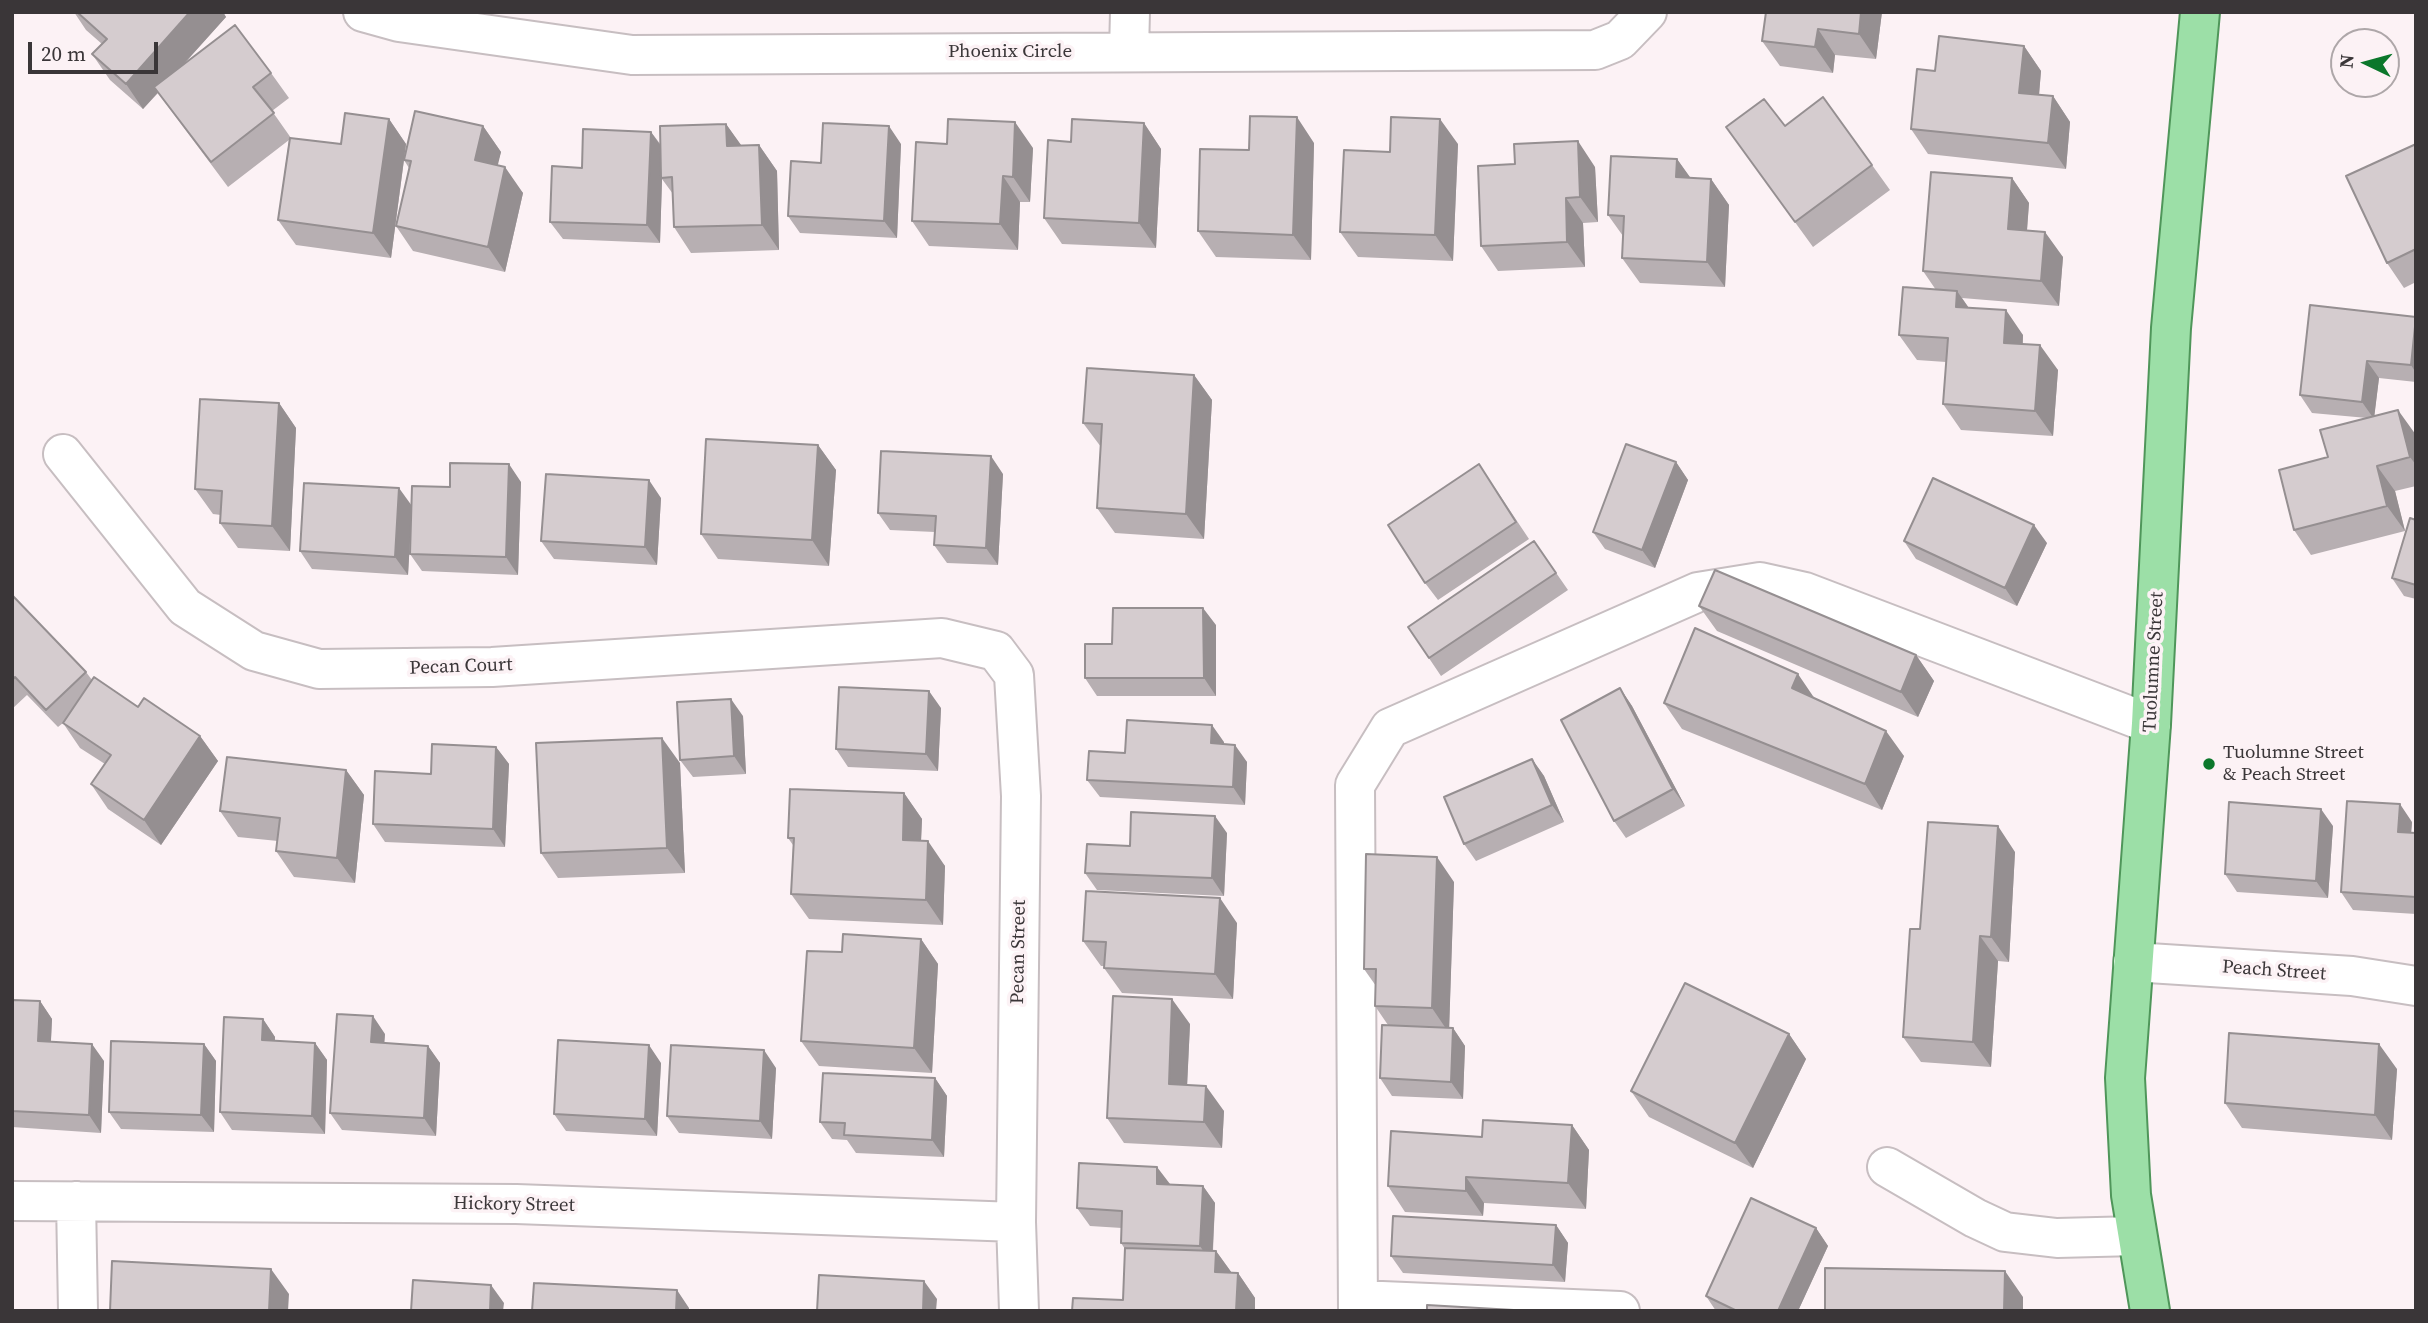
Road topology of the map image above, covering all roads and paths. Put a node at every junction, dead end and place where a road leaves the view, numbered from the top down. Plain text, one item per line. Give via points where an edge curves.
1 (363, 12) edge
2 (1130, 12) edge
3 (1647, 12) edge
4 (2200, 12) edge
5 (1129, 51) junction
6 (63, 454) dead end
7 (946, 639) joint
8 (2151, 724) junction
9 (2133, 962) junction
10 (2416, 986) edge
11 (1887, 1167) dead end
12 (12, 1201) edge
13 (76, 1201) junction
14 (1016, 1222) junction
15 (2137, 1236) junction
16 (1358, 1305) edge
17 (78, 1311) edge
18 (1019, 1311) edge
19 (1620, 1311) edge
20 (2150, 1311) edge

1 - 5 street, Phoenix Circle via 399,22 632,55
2 - 5 street
3 - 5 street, Phoenix Circle via 1620,40 1595,50
4 - 8 main road, Tuolumne Street via 2171,328
6 - 7 street, Pecan Court via 185,607 254,651 319,669 492,667
7 - 14 street, Pecan Street via 996,651 1014,675 1021,796
8 - 9 main road, Tuolumne Street
8 - 16 street via 1805,593 1760,582 1698,592 1390,728 1355,785
9 - 10 street, Peach Street via 2352,976
9 - 15 main road, Tuolumne Street via 2125,1078
11 - 15 street via 2005,1231 2057,1238
12 - 13 street, Hickory Street
13 - 14 street, Hickory Street via 516,1204
13 - 17 street
14 - 18 street, Pecan Street
15 - 20 main road, Tuolumne Street
16 - 19 street

